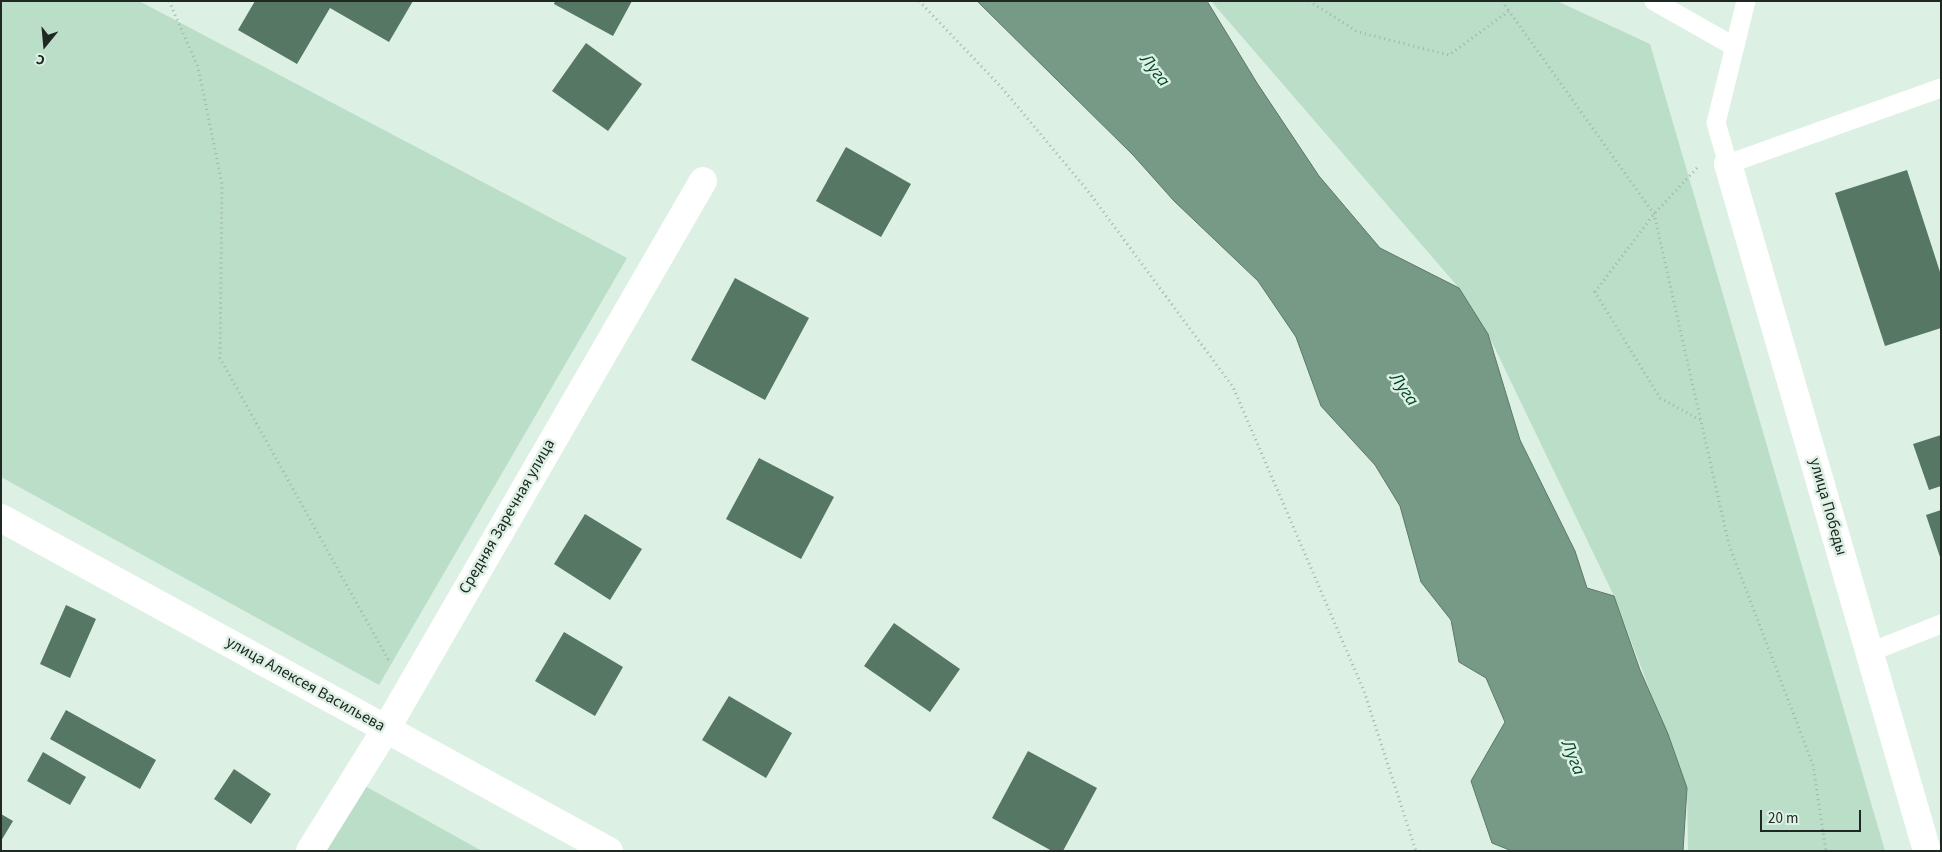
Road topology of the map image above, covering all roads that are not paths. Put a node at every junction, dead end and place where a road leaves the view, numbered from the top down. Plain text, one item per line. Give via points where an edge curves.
1 (1654, 1) edge
2 (1746, 1) edge
3 (1735, 47) junction
4 (1941, 88) edge
5 (1725, 153) junction
6 (703, 181) dead end
7 (1, 518) edge
8 (1941, 624) edge
9 (1868, 652) junction
10 (386, 729) junction
11 (310, 851) edge
12 (608, 851) edge
13 (1927, 851) edge

1 - 3 lane
2 - 3 lane
3 - 5 lane via 1716,123
4 - 5 lane
5 - 9 street, улица Победы
6 - 10 street, Средняя Заречная улица
7 - 10 street, улица Алексея Васильева
8 - 9 lane
9 - 13 street, улица Победы
10 - 11 street, Средняя Заречная улица
10 - 12 street, улица Алексея Васильева

